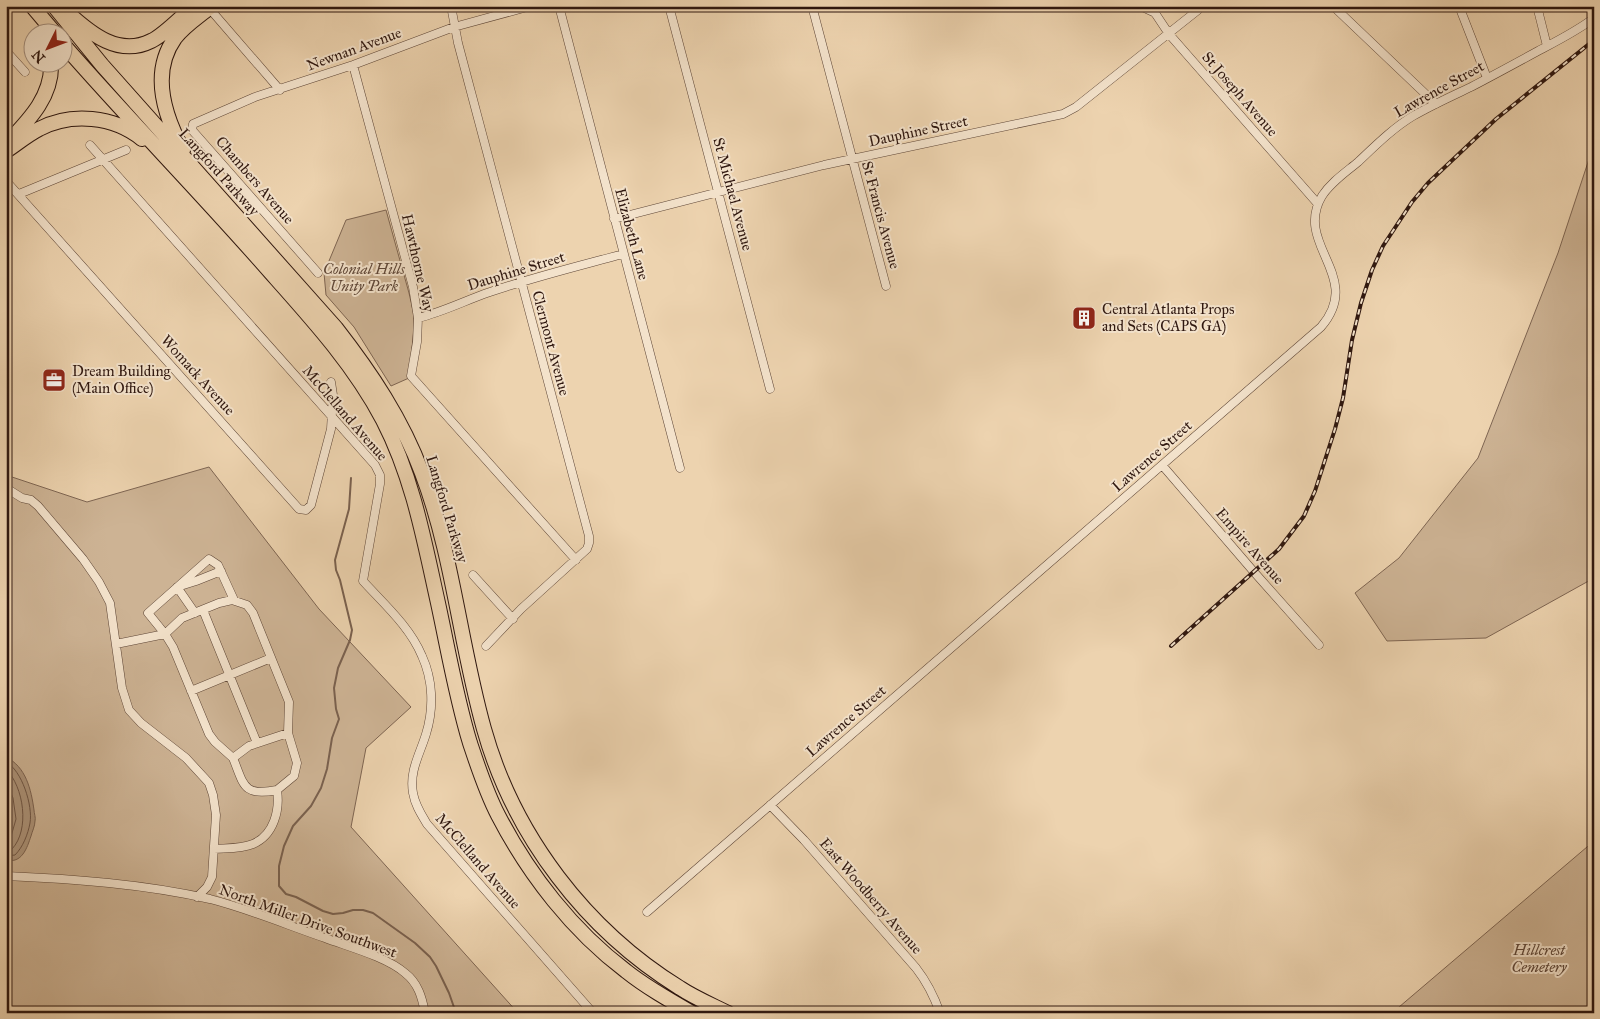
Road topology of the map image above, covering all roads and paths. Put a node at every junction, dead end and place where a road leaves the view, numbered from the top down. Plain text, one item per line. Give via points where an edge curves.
1 (32, 6) edge
2 (54, 6) edge
3 (60, 6) edge
4 (175, 6) edge
5 (194, 6) edge
6 (450, 6) edge
7 (531, 6) edge
8 (559, 6) edge
9 (669, 6) edge
10 (812, 6) edge
11 (1140, 6) edge
12 (1333, 6) edge
13 (1459, 6) edge
14 (1537, 6) edge
15 (209, 8) joint
16 (1198, 10) dead end
17 (1594, 18) edge
18 (39, 22) edge
19 (46, 22) edge
20 (169, 27) junction
21 (454, 27) junction
22 (1169, 34) junction
23 (1547, 46) junction
24 (6, 51) edge
25 (72, 52) edge
26 (353, 65) junction
27 (22, 69) edge
28 (50, 72) edge
29 (1487, 78) junction
30 (280, 90) junction
31 (1436, 104) junction
32 (216, 114) joint
33 (9, 137) edge
34 (90, 145) dead end
35 (126, 150) dead end
36 (6, 151) edge
37 (851, 159) junction
38 (102, 160) junction
39 (189, 173) junction
40 (6, 181) edge
41 (718, 192) junction
42 (19, 194) junction
43 (1318, 204) junction
44 (614, 219) junction
45 (624, 254) junction
46 (318, 273) dead end
47 (521, 282) junction
48 (886, 286) dead end
49 (418, 318) junction
50 (331, 382) dead end
51 (770, 389) dead end
52 (332, 417) junction
53 (1162, 465) junction
54 (680, 468) dead end
55 (6, 488) edge
56 (576, 560) junction
57 (221, 571) junction
58 (473, 575) dead end
59 (177, 587) junction
60 (234, 600) junction
61 (203, 610) junction
62 (195, 613) junction
63 (513, 619) junction
64 (165, 634) junction
65 (116, 644) junction
66 (1319, 645) dead end
67 (486, 646) dead end
68 (271, 658) junction
69 (231, 674) junction
70 (191, 691) junction
71 (288, 733) junction
72 (257, 743) junction
73 (233, 758) junction
74 (277, 790) junction
75 (770, 805) junction
76 (214, 849) junction
77 (6, 876) edge
78 (197, 897) junction
79 (647, 912) dead end
80 (425, 1013) edge
81 (593, 1013) edge
82 (692, 1013) edge
83 (728, 1013) edge
84 (940, 1013) edge

1 - 18 highway
1 - 19 highway
2 - 39 highway, Langford Parkway
3 - 20 highway via 101,39 121,46 153,41
4 - 20 highway
5 - 20 highway
6 - 21 street, Clermont Avenue
7 - 21 street, Newnan Avenue
8 - 44 street, Elizabeth Lane
9 - 41 street, St Michael Avenue
10 - 37 street, St Francis Avenue
11 - 22 street, St Joseph Avenue via 1155,13
12 - 31 street
13 - 29 street
14 - 23 street
15 - 30 street
15 - 39 highway via 176,37 162,67 161,85 168,117
16 - 22 street, Dauphine Street
17 - 23 street, Lawrence Street
21 - 26 street, Newnan Avenue
21 - 47 street, Clermont Avenue
22 - 37 street, Dauphine Street via 1063,114
22 - 43 street, St Joseph Avenue
23 - 29 street, Lawrence Street
24 - 27 street
25 - 39 highway, Langford Parkway
26 - 30 street, Newnan Avenue
26 - 49 street, Hawthorne Way via 413,287
28 - 33 highway via 48,85 31,118
29 - 31 street, Lawrence Street
30 - 32 street, Newnan Avenue
31 - 43 street, Lawrence Street via 1391,132 1330,186
32 - 46 street, Chambers Avenue via 195,122 192,130
34 - 38 street, McClelland Avenue
35 - 38 street
36 - 39 highway via 49,124 77,119 98,120 134,134
37 - 41 street, Dauphine Street
37 - 48 street, St Francis Avenue
38 - 42 street
38 - 52 street, McClelland Avenue
39 - 82 highway, Langford Parkway via 332,342 383,420 403,466 422,528 469,740 497,813 518,851 570,920 601,951 627,972
39 - 83 highway, Langford Parkway via 336,328 374,379 403,429 433,505 484,730 500,778 540,852 590,914 639,959 682,989
40 - 42 street, Womack Avenue
41 - 44 street, Dauphine Street
41 - 51 street, St Michael Avenue
42 - 52 street, Womack Avenue via 299,509 306,510 311,504
43 - 53 street, Lawrence Street via 1316,234 1336,288 1336,302 1330,317
44 - 45 street, Elizabeth Lane
45 - 47 street, Dauphine Street
45 - 54 street, Elizabeth Lane
47 - 49 street, Dauphine Street
47 - 56 street, Clermont Avenue via 589,536 587,549
49 - 56 street, Hawthorne Way via 412,376
50 - 52 street
52 - 81 street, McClelland Avenue via 375,465 380,475 363,581 412,636 429,676 430,718 412,776 412,792 417,807 427,824
53 - 66 street, Empire Avenue
53 - 75 street, Lawrence Street
55 - 65 street via 38,506 83,559 110,603
56 - 63 street, Clermont Avenue
57 - 59 street
57 - 59 street via 209,559
57 - 60 street
58 - 63 street
59 - 62 street
59 - 64 street via 148,613
60 - 61 street
60 - 68 street via 250,607
61 - 62 street
61 - 69 street
62 - 64 street via 182,618
63 - 67 street, Clermont Avenue
64 - 65 street
64 - 70 street
65 - 76 street via 122,688 129,710 209,782 216,815
68 - 69 street
68 - 71 street via 289,702
69 - 70 street
69 - 72 street
70 - 73 street via 209,734
71 - 72 street
71 - 74 street via 298,763 294,776
72 - 73 street
73 - 74 street via 249,789 256,792
74 - 76 street via 278,809 265,836 254,844
75 - 79 street, Lawrence Street
75 - 84 street, East Woodberry Avenue via 926,980
76 - 78 street via 212,878
77 - 78 street, North Miller Drive Southwest via 66,878
78 - 80 street, North Miller Drive Southwest via 241,909 396,966 413,980

